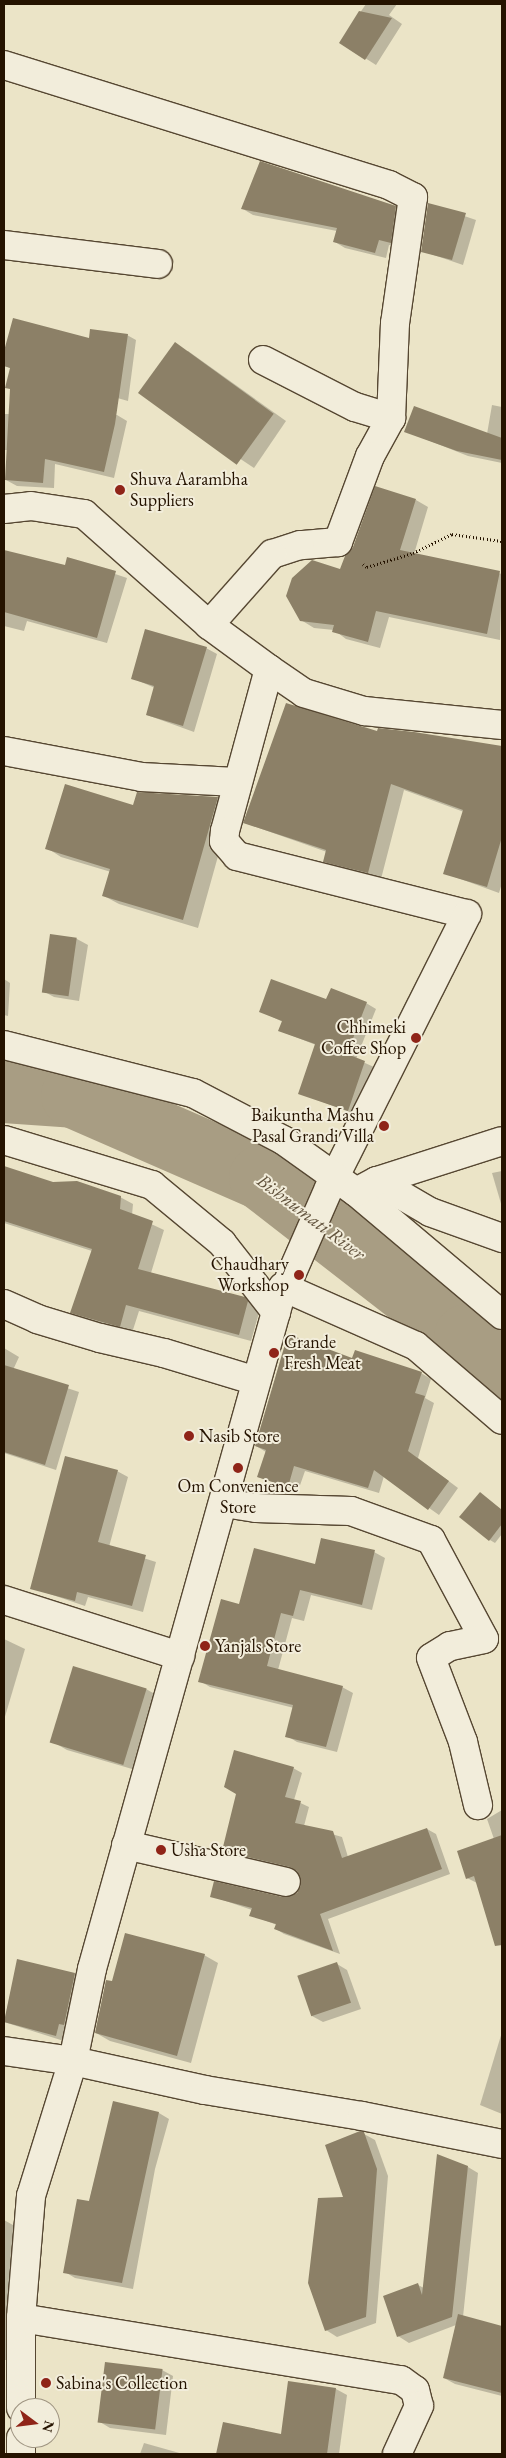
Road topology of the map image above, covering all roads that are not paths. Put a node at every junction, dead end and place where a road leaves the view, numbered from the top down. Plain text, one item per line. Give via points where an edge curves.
1 (4, 65) edge
2 (4, 244) edge
3 (158, 264) dead end
4 (263, 360) dead end
5 (391, 418) junction
6 (4, 509) edge
7 (210, 625) junction
8 (269, 669) junction
9 (502, 726) edge
10 (4, 750) edge
11 (236, 782) junction
12 (4, 1045) edge
13 (4, 1140) edge
14 (502, 1141) edge
15 (349, 1185) junction
16 (502, 1238) edge
17 (282, 1295) junction
18 (4, 1304) edge
19 (502, 1315) edge
20 (256, 1381) junction
21 (502, 1420) edge
22 (224, 1503) junction
23 (4, 1600) edge
24 (493, 1637) edge
25 (180, 1656) junction
26 (478, 1805) dead end
27 (126, 1845) junction
28 (286, 1882) dead end
29 (4, 2051) edge
30 (73, 2061) junction
31 (502, 2144) edge
32 (21, 2318) junction
33 (21, 2398) edge
34 (398, 2454) edge

1 - 5 street via 389,185 413,197 395,323
2 - 3 street
4 - 5 street via 355,406
5 - 7 street via 370,456 338,542 300,545 272,554
6 - 7 street via 31,506 84,514
7 - 8 street
8 - 9 street via 304,693 364,711
8 - 11 street
10 - 11 street via 141,777
11 - 15 street via 224,841 237,856 467,914
12 - 15 street via 193,1093 283,1140
13 - 17 street via 152,1185
14 - 15 street
15 - 16 street
15 - 17 street
15 - 19 street
17 - 20 street
17 - 21 street via 416,1346
18 - 20 street via 37,1319
20 - 22 street
22 - 24 street via 256,1508 351,1511 431,1540
22 - 25 street
23 - 25 street
24 - 26 street via 450,1646 431,1658 462,1742
25 - 27 street
27 - 28 street
27 - 30 street via 92,1969
29 - 30 street
30 - 31 street via 205,2090 362,2116
30 - 32 street via 31,2196
32 - 33 street
32 - 34 street via 401,2380 415,2390 419,2406

